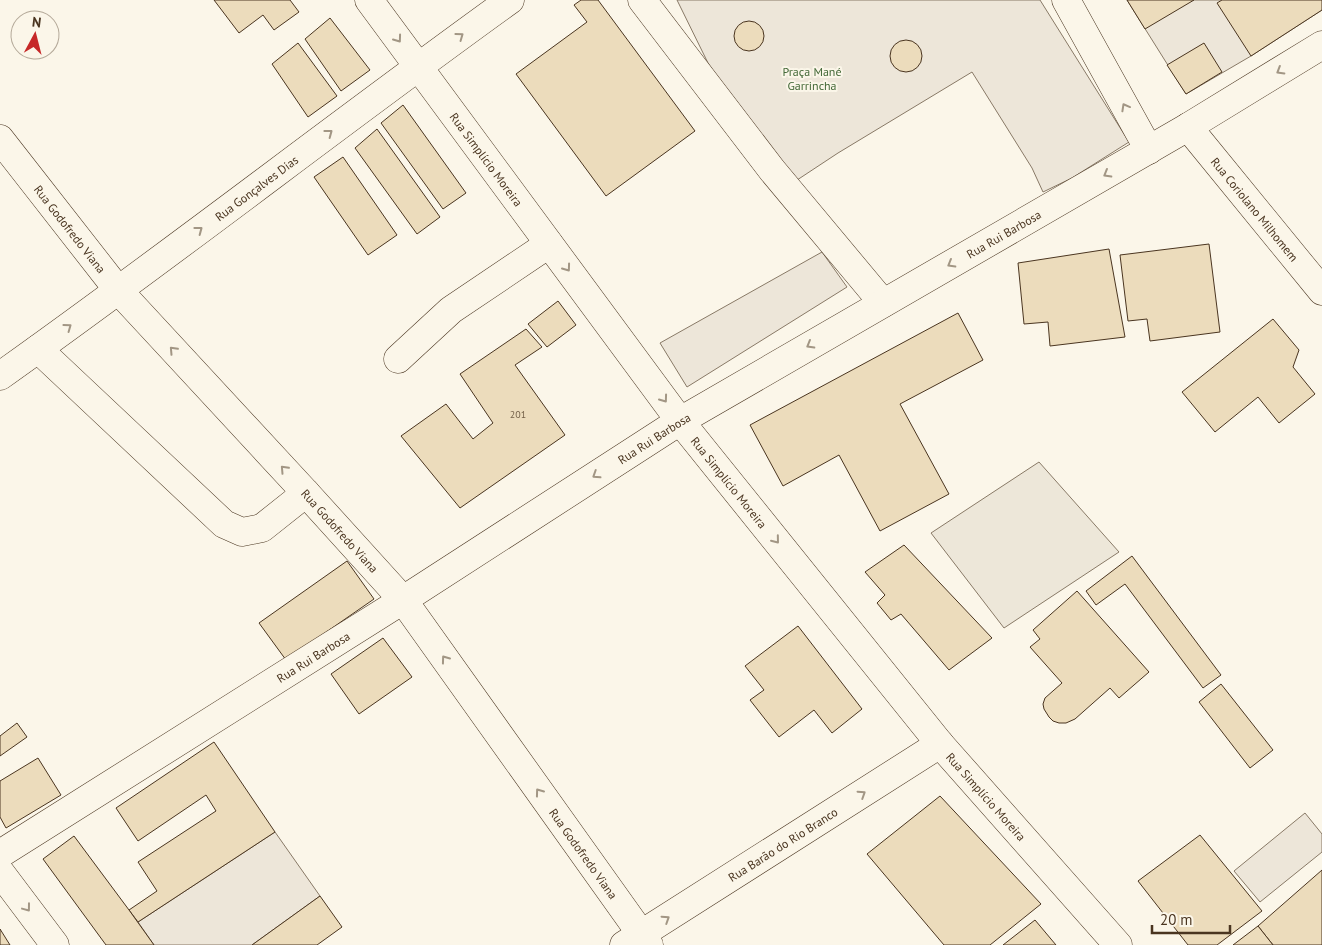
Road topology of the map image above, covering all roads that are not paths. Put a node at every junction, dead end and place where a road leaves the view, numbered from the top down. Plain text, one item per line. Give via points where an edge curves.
1 (369, 0) edge
2 (510, 0) edge
3 (642, 0) edge
4 (1066, 0) edge
5 (1322, 45) edge
6 (418, 67) junction
7 (1188, 128) junction
8 (0, 139) edge
9 (1149, 150) junction
10 (550, 244) junction
11 (118, 290) junction
12 (1322, 291) edge
13 (883, 303) junction
14 (38, 349) junction
15 (398, 359) dead end
16 (0, 376) edge
17 (680, 421) junction
18 (306, 493) junction
19 (403, 600) junction
20 (940, 744) junction
21 (0, 854) edge
22 (0, 872) edge
23 (638, 942) edge
24 (55, 945) edge
25 (1118, 945) edge

1 -> 6 street, Rua Simplício Moreira
6 -> 2 street, Rua Gonçalves Dias
3 - 13 street via 772,170
9 -> 4 street
5 -> 7 street, Rua Rui Barbosa
6 - 10 street, Rua Simplício Moreira
11 -> 6 street, Rua Gonçalves Dias
7 - 9 street, Rua Rui Barbosa
7 - 12 street, Rua Coriolano Milhomem
8 - 11 street, Rua Godofredo Viana
9 -> 13 street, Rua Rui Barbosa
10 - 15 street via 452,310
10 -> 17 street, Rua Simplício Moreira
14 -> 11 street, Rua Gonçalves Dias
18 -> 11 street, Rua Godofredo Viana
13 -> 17 street, Rua Rui Barbosa
14 - 16 street, Rua Gonçalves Dias
14 - 18 street via 224,524 242,532 262,528
17 -> 19 street, Rua Rui Barbosa
17 -> 20 street, Rua Simplício Moreira
18 - 19 street, Rua Godofredo Viana
19 - 21 street, Rua Rui Barbosa
23 -> 19 street, Rua Godofredo Viana
23 -> 20 street, Rua Barão do Rio Branco
20 - 25 street, Rua Simplício Moreira
22 -> 24 street

